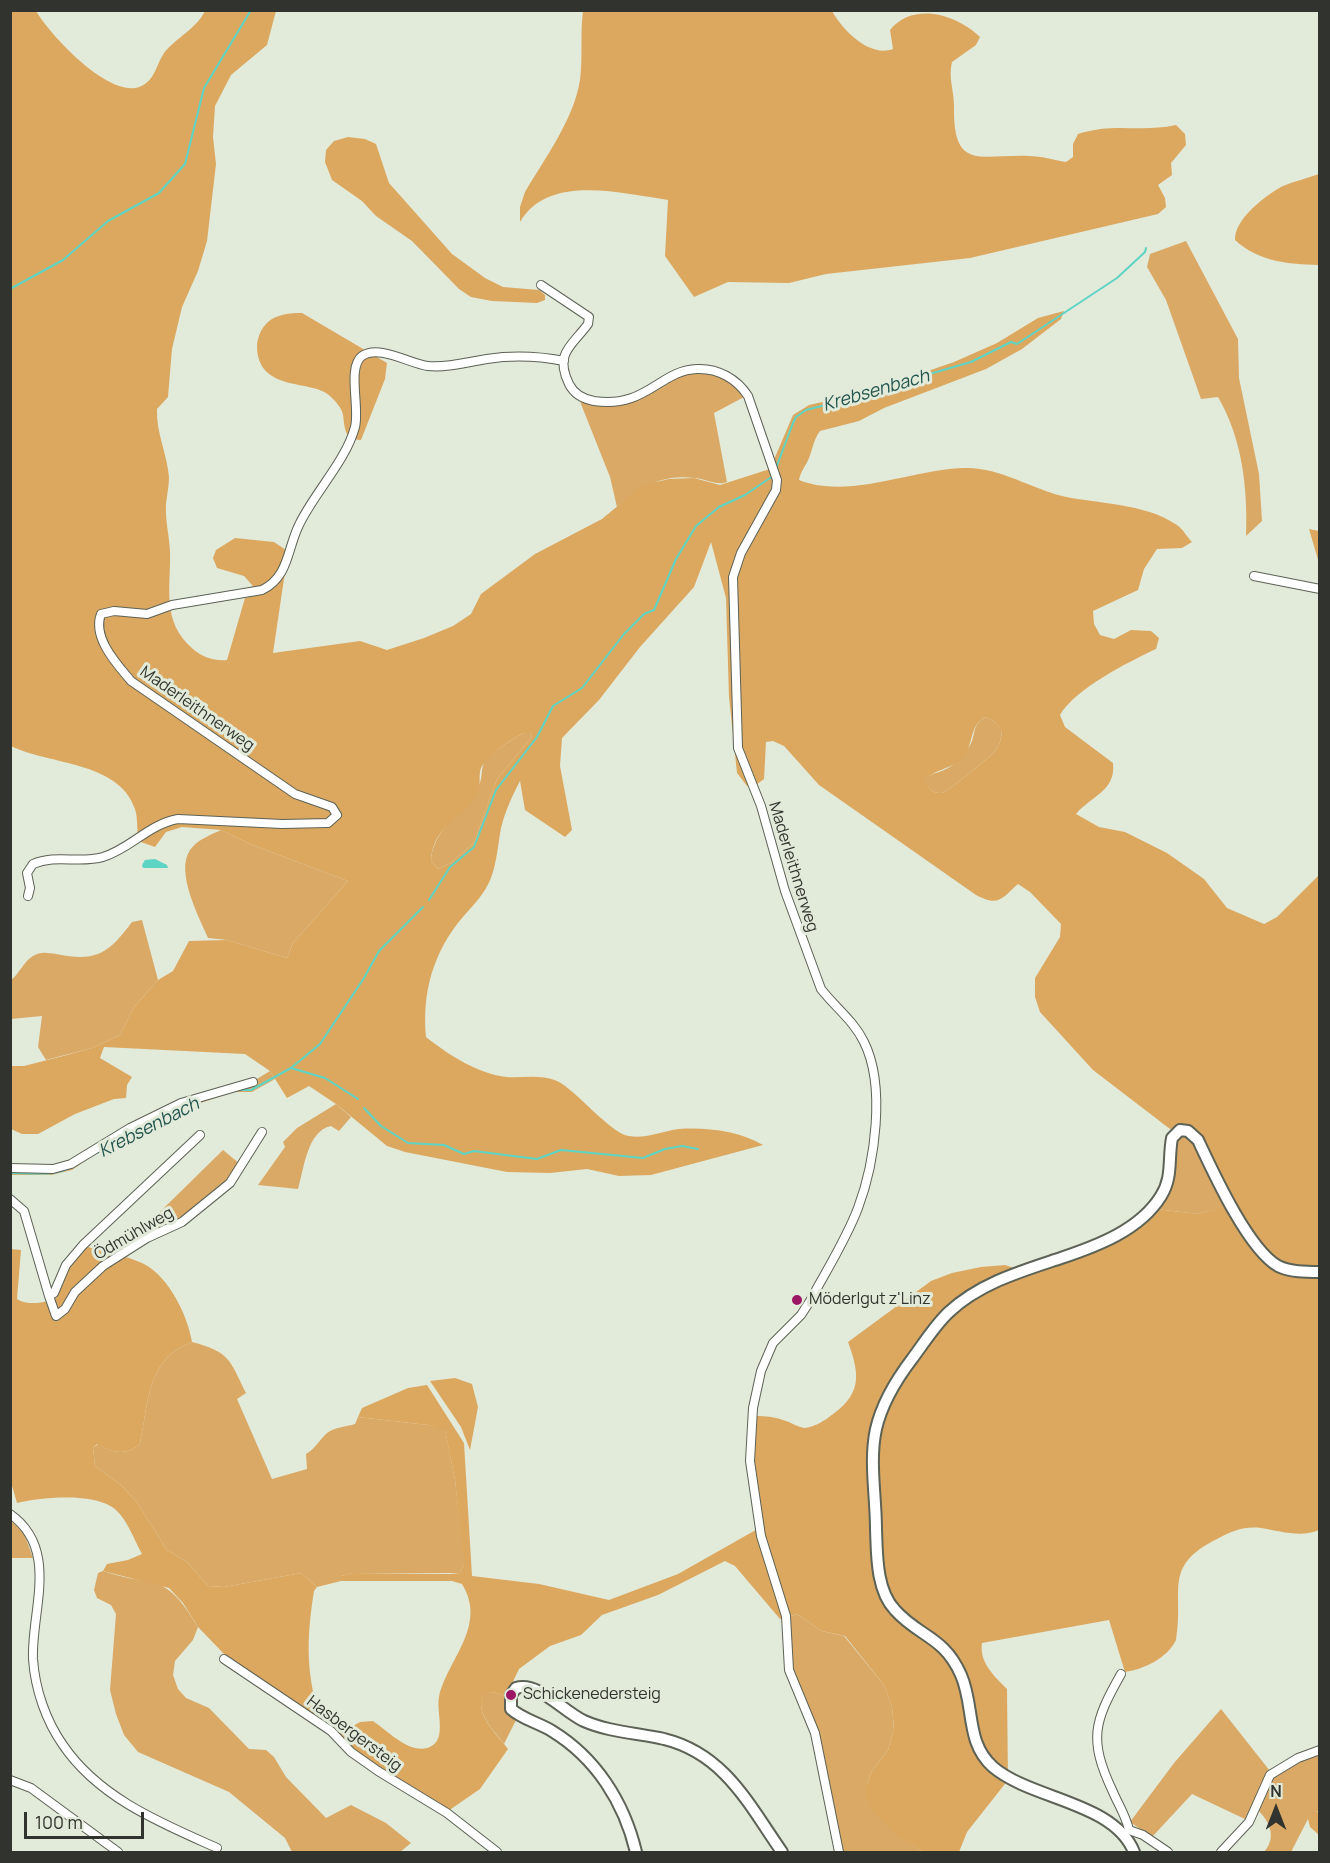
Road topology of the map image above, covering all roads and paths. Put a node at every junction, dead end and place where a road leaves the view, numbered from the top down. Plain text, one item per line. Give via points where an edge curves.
1 (541, 285) dead end
2 (564, 361) junction
3 (1254, 576) dead end
4 (1320, 589) edge
5 (28, 896) dead end
6 (253, 1082) dead end
7 (262, 1132) dead end
8 (200, 1135) dead end
9 (10, 1168) edge
10 (10, 1199) edge
11 (1320, 1272) edge
12 (49, 1296) junction
13 (10, 1514) edge
14 (224, 1659) dead end
15 (1121, 1674) dead end
16 (1320, 1750) edge
17 (10, 1780) edge
18 (1127, 1832) junction
19 (217, 1848) dead end
20 (118, 1852) edge
21 (497, 1852) edge
22 (636, 1852) edge
23 (782, 1852) edge
24 (838, 1852) edge
25 (1134, 1852) edge
26 (1168, 1852) edge
27 (1221, 1852) edge

1 - 2 street via 589,317 588,324 570,343
2 - 5 street, Maderleithnerweg via 508,356 427,366 368,353 354,369 357,410 352,437 299,524 285,566 273,585 171,605 147,614 101,614 99,631 131,681 295,794 332,807 337,815 334,820 282,824 166,821 100,858 53,859 33,864 27,873
2 - 24 street, Maderleithnerweg via 571,388 586,400 596,402 637,398 675,375 694,369 726,375 748,396 774,473 776,490 741,553 733,577 738,748 821,989 865,1042 876,1100 875,1136 858,1208 801,1314 773,1343 759,1379 750,1443 761,1536 786,1616 789,1671 815,1733
3 - 4 street
6 - 9 street via 181,1103 71,1164 53,1169
7 - 12 street, Ödmühlweg via 230,1183 182,1222 147,1238 103,1266 56,1316
8 - 12 street, Ödmühlweg via 83,1245
10 - 12 street, Ödmühlweg via 24,1211
11 - 18 street via 1287,1269 1268,1258 1251,1237 1198,1140 1180,1130 1172,1138 1168,1181 1145,1215 1095,1245 995,1282 950,1311 895,1383 881,1412 873,1459 877,1563 893,1609 935,1639 956,1665 968,1698 974,1741 984,1758 1009,1778
13 - 19 street via 26,1528 36,1547 40,1588 33,1663 45,1711 63,1745 88,1774 118,1798
14 - 21 street, Hasbergersteig via 331,1731 378,1772 447,1813
15 - 18 street via 1098,1719 1096,1733 1103,1768
16 - 27 street via 1270,1775 1250,1822
17 - 20 street via 32,1788
18 - 25 street
18 - 26 street via 1143,1835
22 - 23 street via 624,1815 607,1782 563,1738 511,1709 511,1695 516,1688 532,1688 567,1712 597,1726 677,1743 702,1754 734,1782

